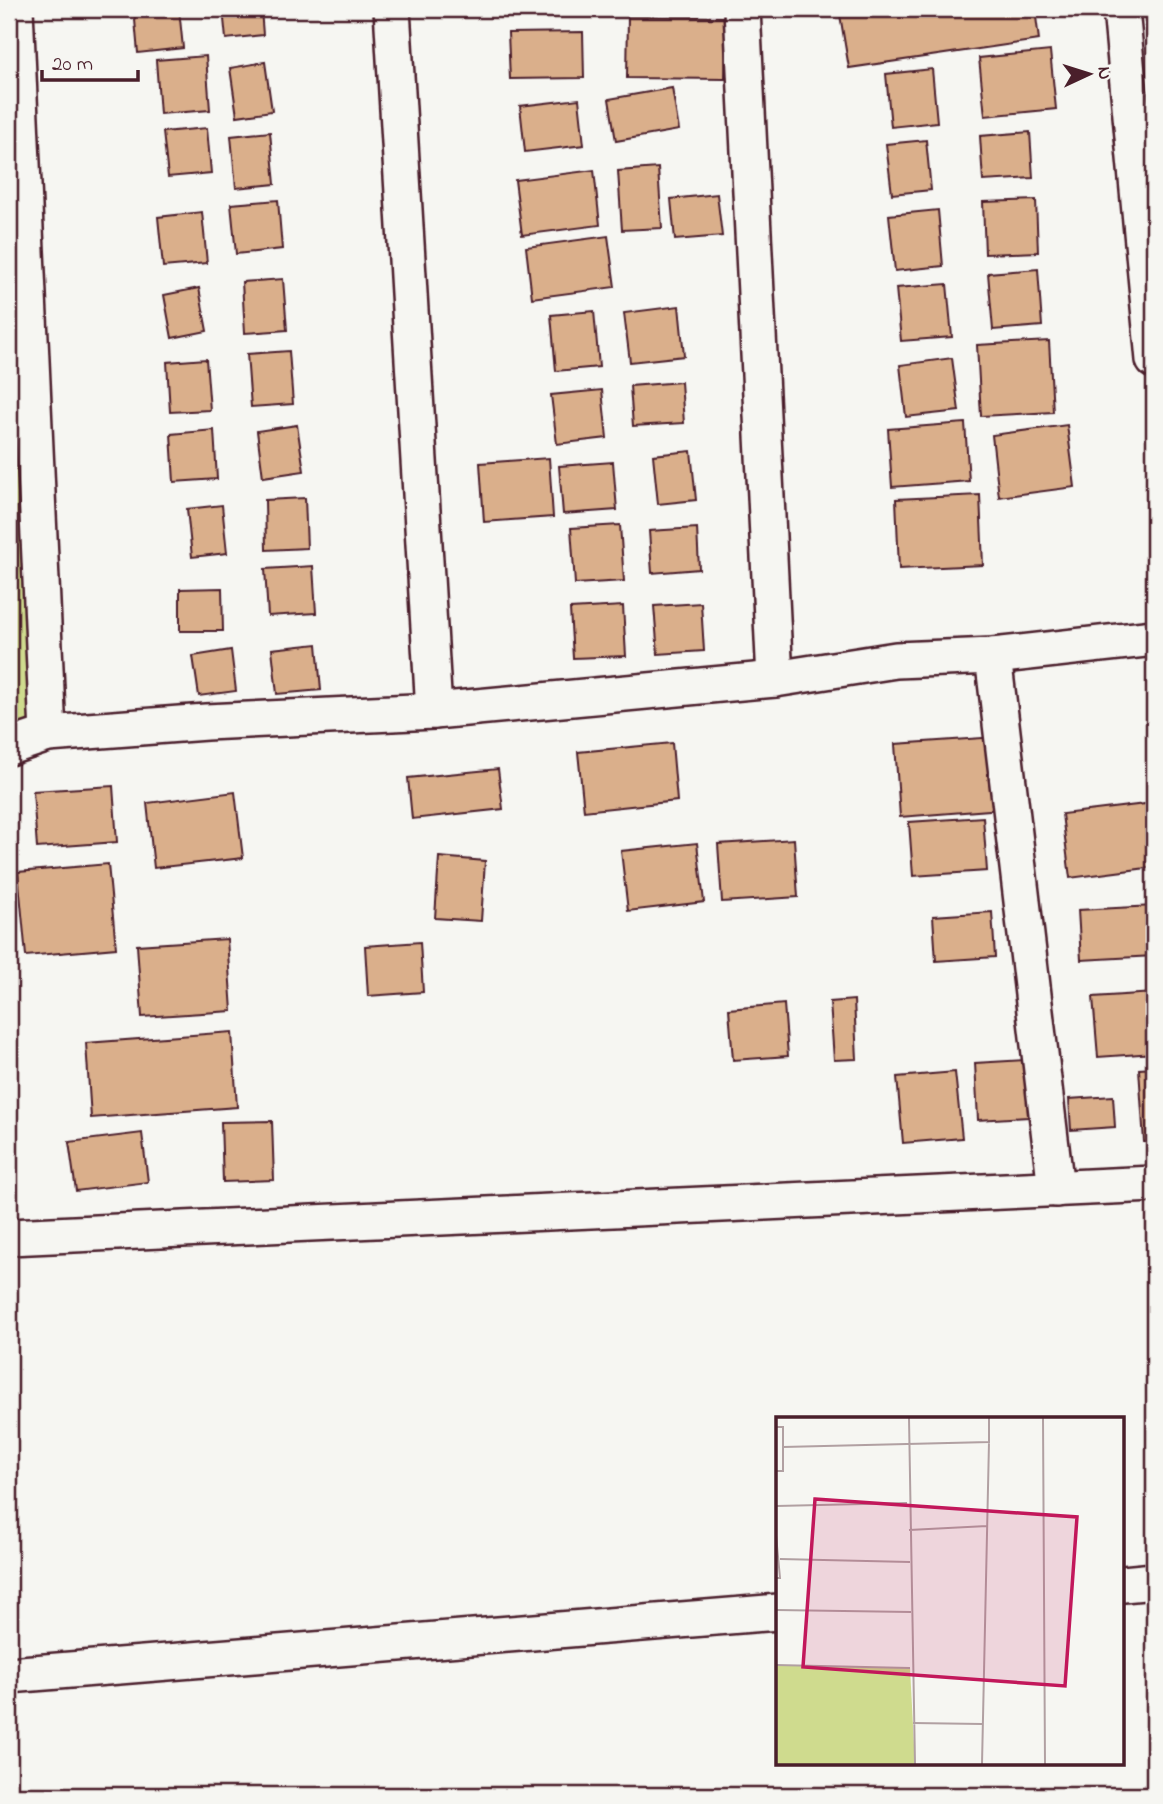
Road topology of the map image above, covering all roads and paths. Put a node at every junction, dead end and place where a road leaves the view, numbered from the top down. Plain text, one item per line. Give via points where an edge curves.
1 (15, 9) edge
2 (392, 9) edge
3 (742, 9) edge
4 (1121, 9) edge
5 (1154, 360) edge
6 (1154, 638) edge
7 (993, 656) junction
8 (775, 679) junction
9 (434, 710) junction
10 (48, 734) junction
11 (9, 747) edge
12 (1154, 1184) edge
13 (1056, 1189) junction
14 (9, 1237) edge
15 (1154, 1581) edge
16 (1124, 1584) edge
17 (776, 1612) edge
18 (9, 1675) edge

1 - 10 street
2 - 9 street
3 - 8 street
4 - 5 street
6 - 7 street
7 - 8 street via 896,660
7 - 13 street
8 - 9 street
9 - 10 street
10 - 11 street
12 - 13 street
13 - 14 street
15 - 16 street
17 - 18 street

